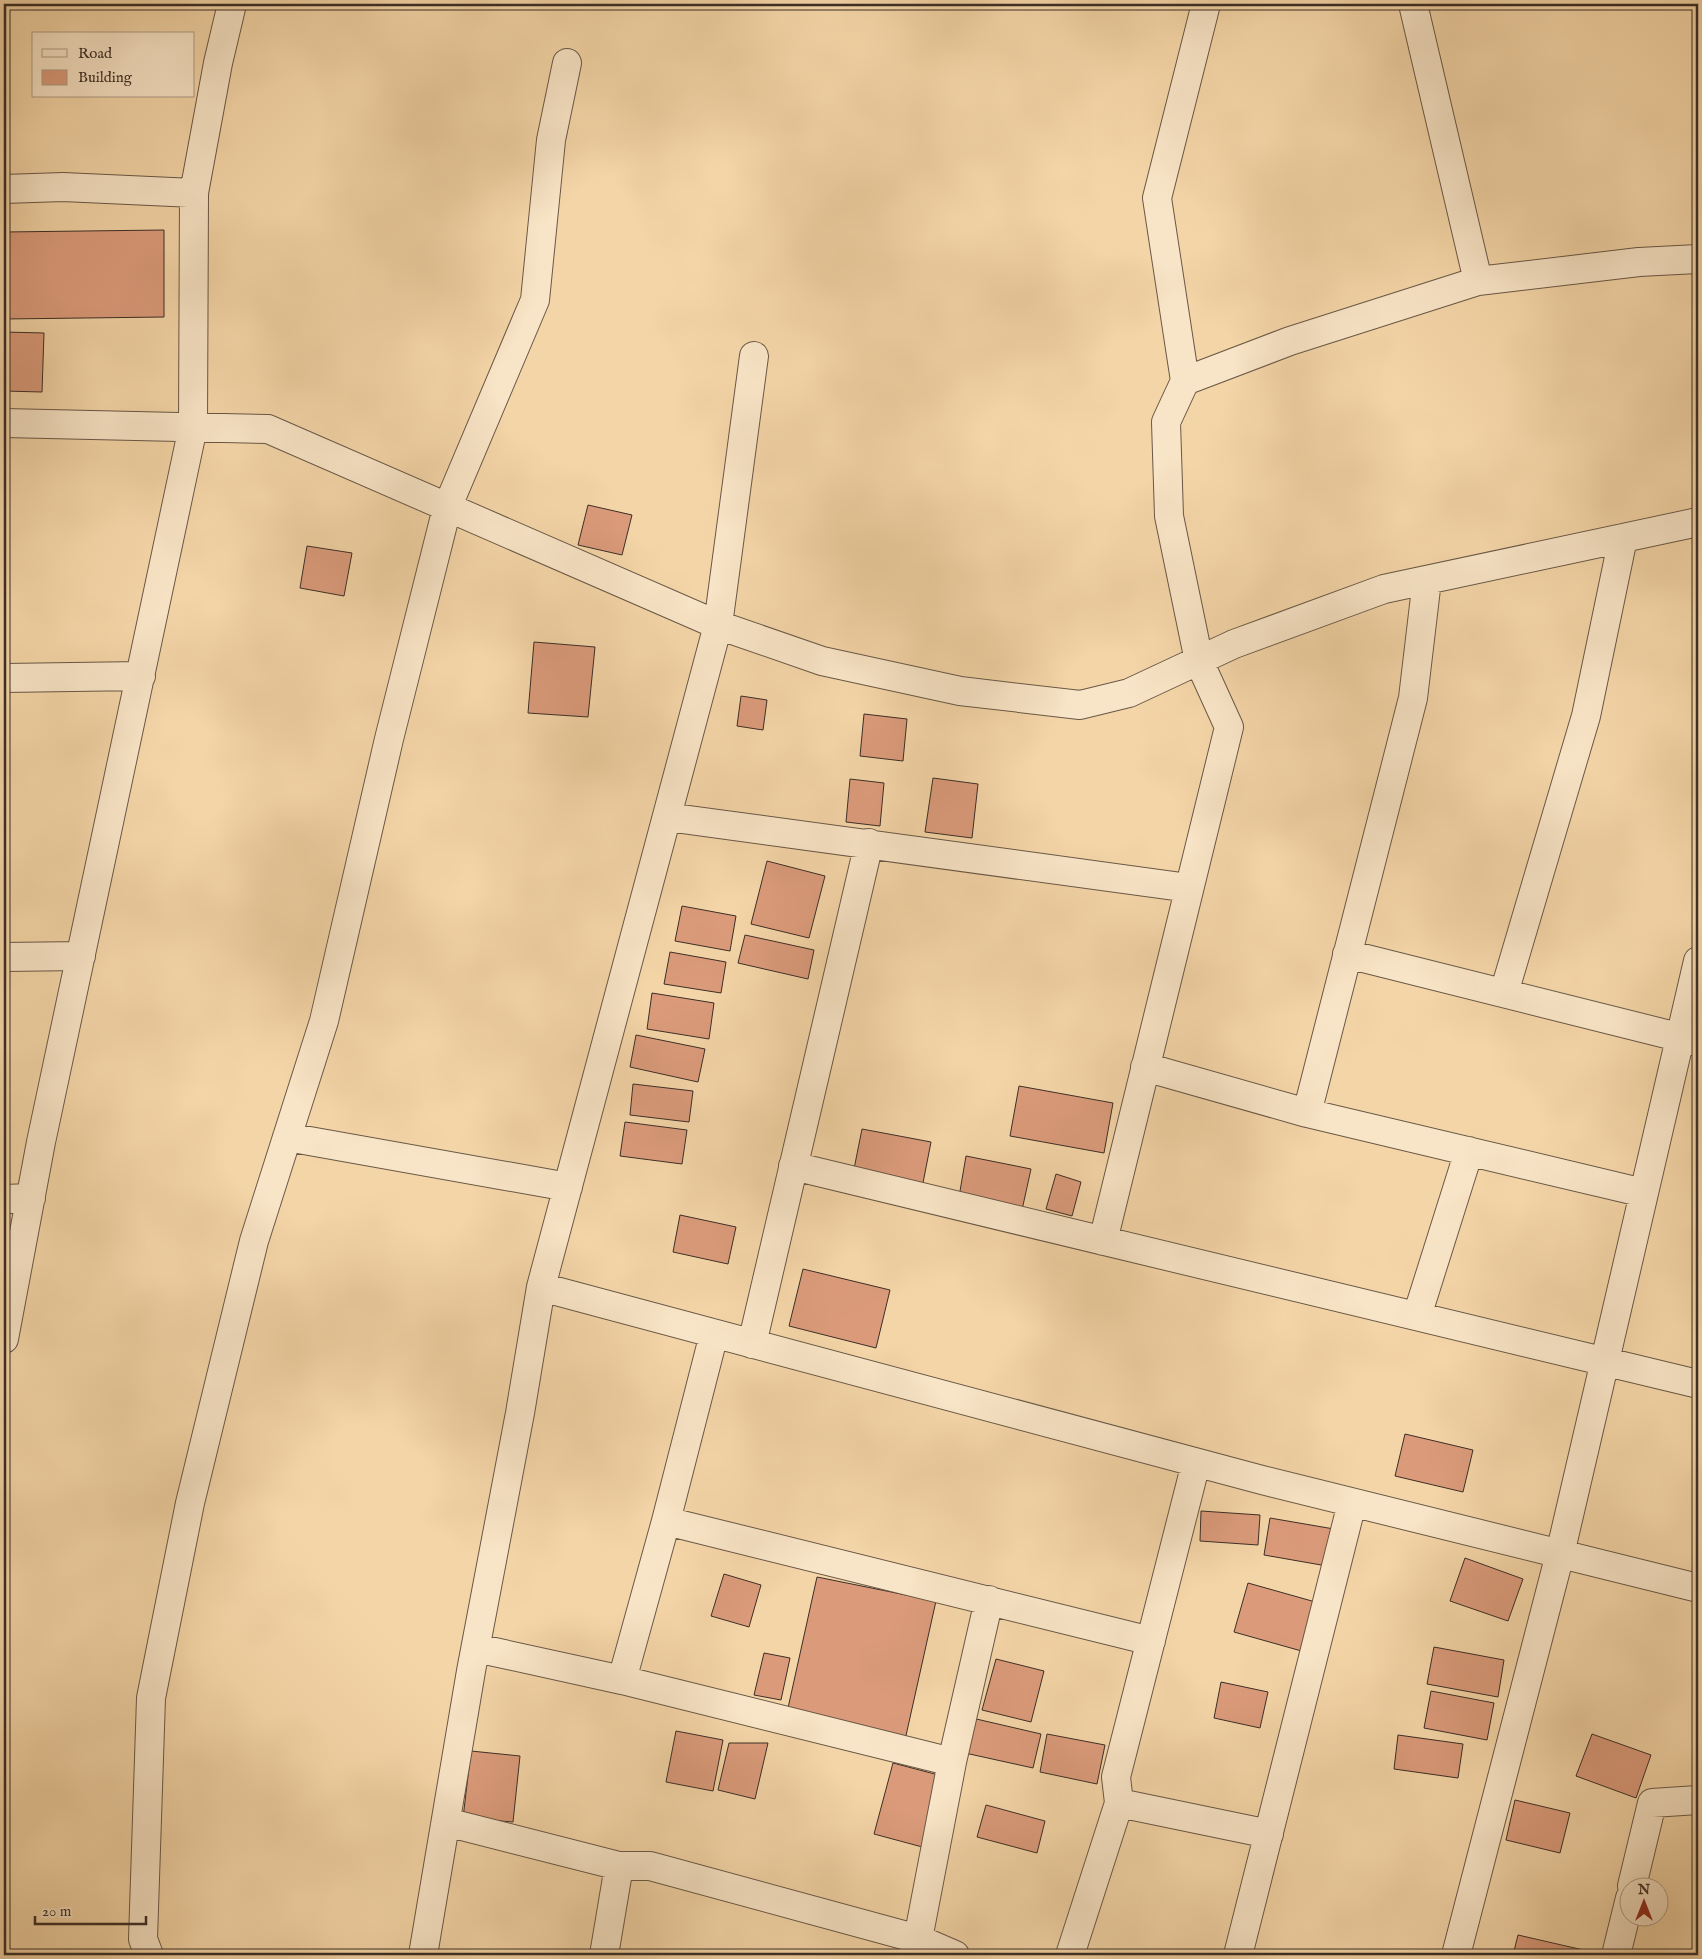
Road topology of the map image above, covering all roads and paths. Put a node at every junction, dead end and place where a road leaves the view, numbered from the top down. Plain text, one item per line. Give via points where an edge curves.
1 (232, 4) edge
2 (1206, 4) edge
3 (1413, 4) edge
4 (568, 62) dead end
5 (4, 189) edge
6 (194, 193) junction
7 (1698, 259) edge
8 (1478, 281) junction
9 (754, 356) dead end
10 (1185, 381) junction
11 (4, 423) edge
12 (194, 427) junction
13 (447, 508) junction
14 (1698, 522) edge
15 (1623, 538) junction
16 (1427, 580) junction
17 (718, 625) junction
18 (1199, 661) junction
19 (141, 676) junction
20 (4, 678) edge
21 (667, 817) junction
22 (869, 843) junction
23 (1189, 888) junction
24 (1348, 954) junction
25 (81, 956) junction
26 (4, 957) edge
27 (1698, 961) edge
28 (1504, 993) junction
29 (1689, 1040) edge
30 (1145, 1067) junction
31 (1307, 1113) junction
32 (287, 1137) junction
33 (1469, 1152) junction
34 (793, 1166) junction
35 (568, 1187) junction
36 (1644, 1193) junction
37 (31, 1198) junction
38 (4, 1199) edge
39 (1102, 1241) junction
40 (541, 1287) junction
41 (1417, 1316) junction
42 (714, 1334) junction
43 (4, 1340) edge
44 (752, 1344) junction
45 (1606, 1361) junction
46 (1698, 1384) edge
47 (1196, 1463) junction
48 (1352, 1503) junction
49 (666, 1521) junction
50 (1560, 1554) junction
51 (1698, 1588) edge
52 (989, 1600) junction
53 (1151, 1641) junction
54 (476, 1648) junction
55 (622, 1680) junction
56 (952, 1762) junction
57 (1698, 1800) edge
58 (1119, 1803) junction
59 (446, 1822) junction
60 (1269, 1834) junction
61 (619, 1866) junction
62 (1634, 1876) edge
63 (1623, 1926) edge
64 (916, 1947) edge
65 (149, 1955) edge
66 (423, 1955) edge
67 (604, 1955) edge
68 (955, 1955) edge
69 (1070, 1955) edge
70 (1238, 1955) edge
71 (1456, 1955) edge
72 (1616, 1955) edge

1 - 6 street
2 - 10 street via 1157,198
3 - 8 street
4 - 13 street via 551,140 535,300
5 - 6 street via 63,187
6 - 12 street
7 - 8 street via 1639,262
8 - 10 street via 1290,341
9 - 17 street
10 - 18 street via 1166,422 1169,516
11 - 12 street
12 - 13 street via 268,429
12 - 19 street
13 - 17 street
13 - 32 street via 389,739 324,1021
14 - 15 street
15 - 16 street
15 - 28 street via 1586,716
16 - 18 street via 1384,589 1234,644
16 - 24 street via 1414,698
17 - 18 street via 822,661 960,691 1080,704 1129,693
17 - 21 street
18 - 23 street via 1229,727
19 - 20 street
19 - 25 street
21 - 22 street
21 - 35 street
22 - 23 street
22 - 34 street
23 - 30 street
24 - 28 street
24 - 31 street
25 - 26 street
25 - 37 street
27 - 29 street
28 - 29 street
29 - 36 street
30 - 31 street
30 - 39 street
31 - 33 street
32 - 35 street
32 - 65 street via 254,1241 190,1503 151,1698 143,1939
33 - 36 street
33 - 41 street
34 - 39 street
34 - 44 street
35 - 40 street
36 - 45 street
37 - 38 street
37 - 43 street
39 - 41 street
40 - 42 street
40 - 54 street
41 - 45 street
42 - 44 street
42 - 49 street
44 - 47 street
45 - 46 street
45 - 50 street
47 - 48 street
47 - 53 street
48 - 50 street
48 - 60 street
49 - 52 street
49 - 55 street
50 - 51 street
50 - 71 street
52 - 53 street
52 - 56 street
53 - 58 street via 1116,1777
54 - 55 street
54 - 59 street
55 - 56 street
56 - 64 street
57 - 62 street via 1652,1803
58 - 60 street
58 - 69 street
59 - 61 street
59 - 66 street
60 - 70 street
61 - 64 street via 650,1866
61 - 67 street
63 - 72 street
64 - 68 street

